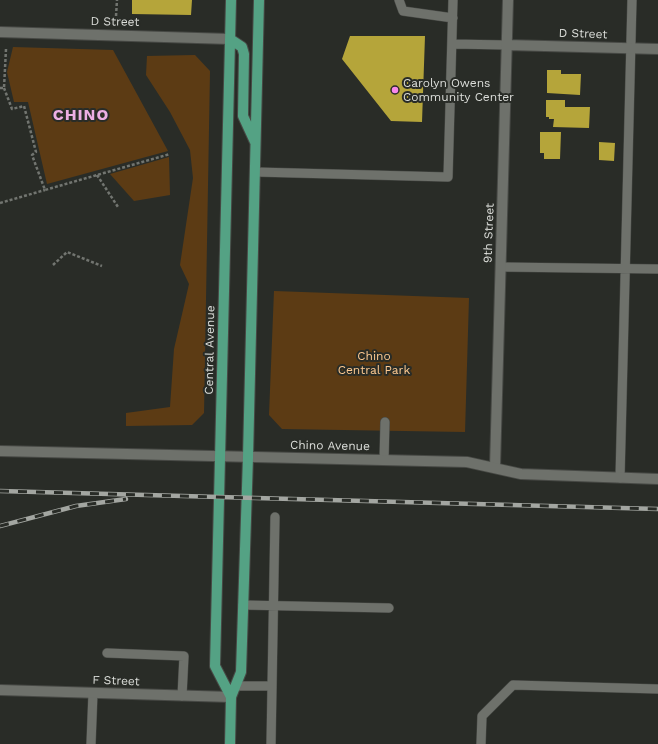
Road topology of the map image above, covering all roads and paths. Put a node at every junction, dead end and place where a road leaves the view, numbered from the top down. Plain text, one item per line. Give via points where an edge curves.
1 (117, 0) edge
2 (231, 0) edge
3 (259, 0) edge
4 (399, 0) edge
5 (453, 0) edge
6 (508, 0) edge
7 (632, 0) edge
8 (116, 16) dead end
9 (453, 18) junction
10 (0, 32) edge
11 (230, 39) junction
12 (452, 44) junction
13 (507, 45) junction
14 (6, 49) dead end
15 (631, 49) junction
16 (658, 49) edge
17 (0, 88) edge
18 (4, 88) junction
19 (256, 144) junction
20 (170, 154) dead end
21 (256, 172) junction
22 (96, 175) junction
23 (45, 190) junction
24 (0, 203) edge
25 (118, 207) dead end
26 (53, 265) dead end
27 (102, 266) dead end
28 (501, 267) junction
29 (624, 268) junction
30 (658, 269) edge
31 (385, 422) dead end
32 (0, 451) edge
33 (221, 456) junction
34 (248, 457) junction
35 (384, 460) junction
36 (495, 467) junction
37 (620, 478) junction
38 (658, 479) edge
39 (275, 517) dead end
40 (243, 605) junction
41 (274, 606) junction
42 (389, 608) dead end
43 (106, 653) dead end
44 (236, 686) junction
45 (272, 686) junction
46 (658, 689) edge
47 (0, 690) edge
48 (93, 693) junction
49 (182, 696) junction
50 (231, 697) junction
51 (91, 744) edge
52 (230, 744) edge
53 (270, 744) edge
54 (481, 744) edge

1 - 8 path
2 - 11 main road, Central Avenue
3 - 19 main road, Central Avenue
4 - 9 lane via 403,11
5 - 9 lane
6 - 13 street, 9th Street
7 - 15 lane
9 - 12 lane
10 - 11 street, D Street
11 - 19 main road via 242,47 244,54 243,116
11 - 33 main road, Central Avenue
12 - 13 lane
12 - 21 lane via 448,176
13 - 15 street, D Street
13 - 28 street, 9th Street
14 - 18 path
15 - 16 street, D Street
15 - 29 lane
17 - 18 path
18 - 23 path via 12,109 24,106 36,152 32,155
19 - 21 main road, Central Avenue
20 - 22 path
21 - 34 main road, Central Avenue
22 - 23 path
22 - 25 path
23 - 24 path
26 - 27 path via 67,252
28 - 29 lane
28 - 36 street, 9th Street
29 - 30 lane
29 - 37 lane
31 - 35 lane
32 - 33 street, Chino Avenue
33 - 34 street, Chino Avenue
33 - 50 main road, Central Avenue via 215,666
34 - 35 street, Chino Avenue
34 - 40 main road, Central Avenue
35 - 36 street, Chino Avenue via 467,462
36 - 37 street, Chino Avenue via 521,474
37 - 38 street, Chino Avenue
39 - 41 lane
40 - 41 lane
40 - 44 main road, Central Avenue via 241,672
41 - 42 lane
41 - 45 lane
43 - 49 lane via 184,656
44 - 45 lane
44 - 50 main road, Central Avenue
45 - 53 lane
46 - 54 lane via 513,685 482,716
47 - 48 street, F Street
48 - 49 street, F Street
48 - 51 lane
49 - 50 street, F Street
50 - 52 main road, Central Avenue

